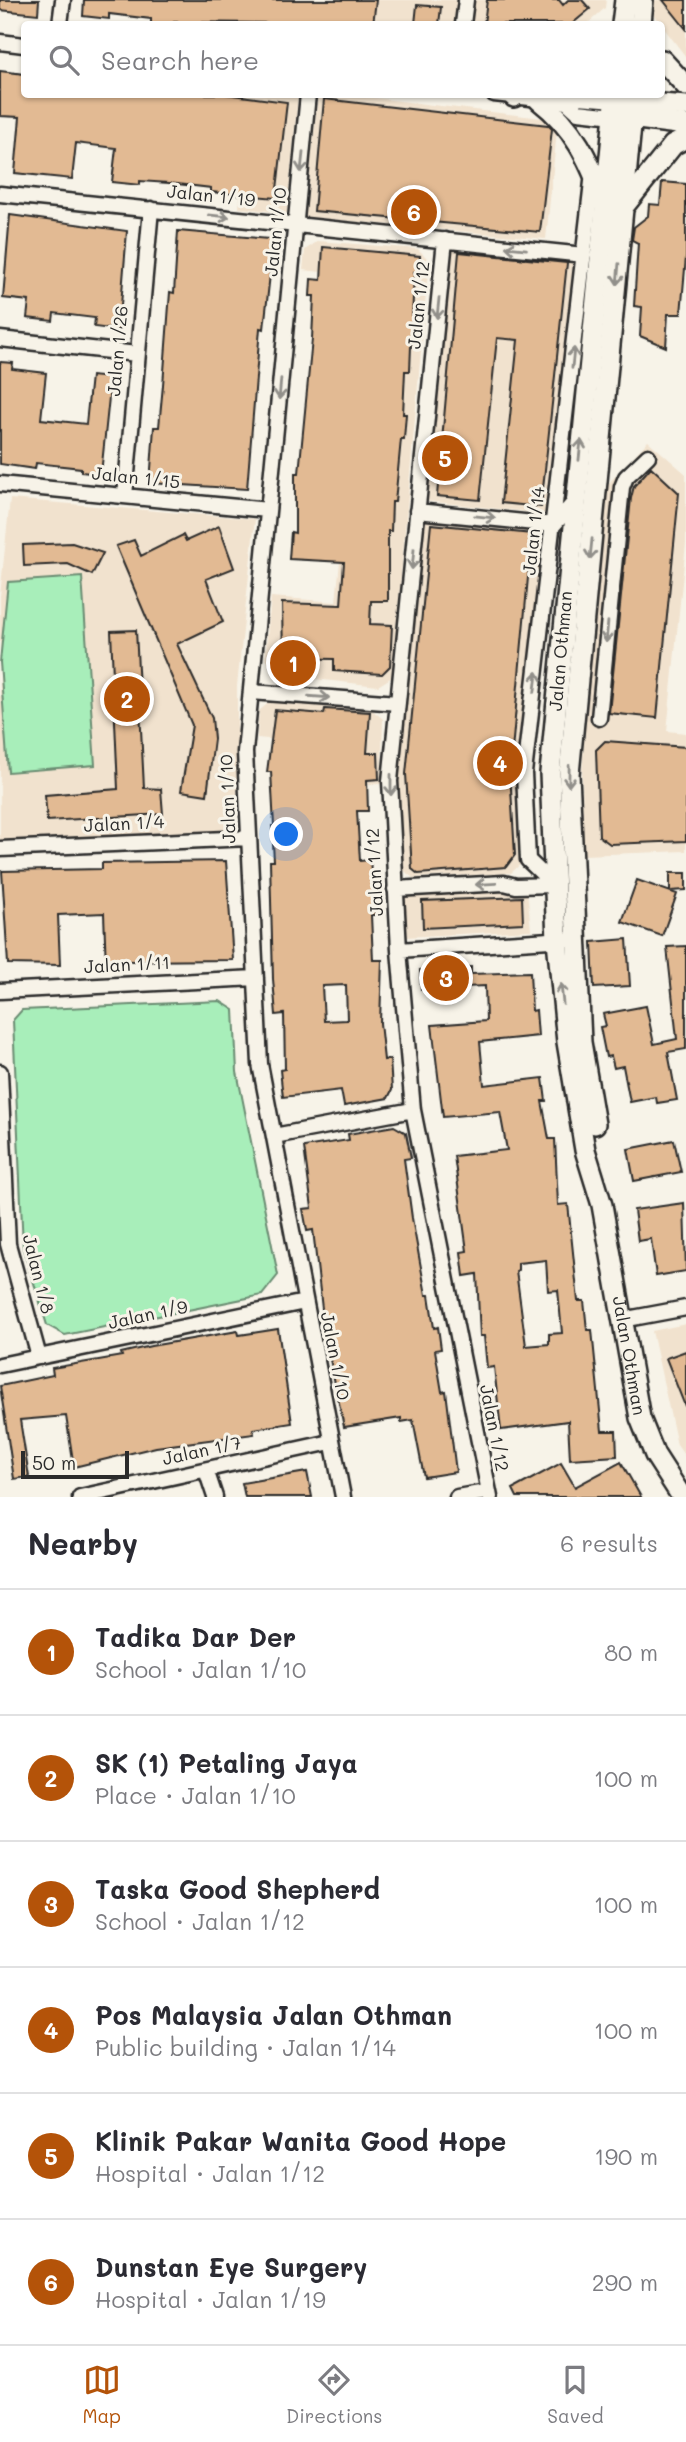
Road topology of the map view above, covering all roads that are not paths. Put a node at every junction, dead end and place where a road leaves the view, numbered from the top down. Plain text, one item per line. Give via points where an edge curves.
1 (63, 0) edge
2 (466, 0) edge
3 (60, 21) edge
4 (463, 21) edge
5 (0, 42) edge
6 (21, 45) edge
7 (665, 63) edge
8 (686, 86) edge
9 (308, 98) edge
10 (527, 98) edge
11 (577, 98) edge
12 (585, 98) edge
13 (539, 100) junction
14 (624, 104) edge
15 (686, 106) edge
16 (686, 125) edge
17 (686, 138) edge
18 (593, 172) junction
19 (0, 194) edge
20 (615, 205) junction
21 (151, 209) junction
22 (296, 225) junction
23 (445, 240) junction
24 (584, 254) junction
25 (0, 339) edge
26 (137, 354) junction
27 (648, 456) dead end
28 (0, 484) edge
29 (125, 496) junction
30 (575, 501) junction
31 (268, 510) junction
32 (417, 510) junction
33 (595, 513) junction
34 (619, 516) junction
35 (554, 524) junction
36 (577, 681) junction
37 (603, 684) junction
38 (251, 692) junction
39 (398, 703) junction
40 (599, 718) dead end
41 (249, 838) junction
42 (0, 849) edge
43 (554, 885) junction
44 (396, 889) junction
45 (566, 939) junction
46 (399, 950) junction
47 (256, 978) junction
48 (0, 991) edge
49 (0, 1072) edge
50 (413, 1110) junction
51 (274, 1136) junction
52 (305, 1302) junction
53 (686, 1308) edge
54 (622, 1320) junction
55 (39, 1357) junction
56 (0, 1365) edge
57 (331, 1442) junction
58 (206, 1469) junction
59 (488, 1494) edge
60 (80, 1497) edge
61 (215, 1497) edge
62 (343, 1497) edge
63 (457, 1497) edge
64 (682, 1497) edge

1 - 3 street
2 - 4 street
5 - 6 street
7 - 8 main road
9 -> 22 street, Jalan 1/10
10 - 13 street
11 - 13 street
12 - 14 street
13 - 18 main road via 558,114 580,143
14 - 15 main road
14 - 16 main road
14 - 20 main road, Jalan Othman
17 - 20 main road via 673,145
18 - 20 main road
18 - 24 street, Jalan 1/14
19 - 21 street, Jalan 1/19
30 -> 20 main road, Jalan Othman
20 -> 33 main road, Jalan Othman
21 -> 22 street, Jalan 1/19
21 - 26 street, Jalan 1/26
22 - 23 street, Jalan 1/19
22 -> 31 street, Jalan 1/10
24 -> 23 street, Jalan 1/19
23 -> 32 street, Jalan 1/12
35 -> 24 street, Jalan 1/14
25 - 26 street
26 - 29 street, Jalan 1/26
27 - 34 street via 626,477
28 - 29 street, Jalan 1/15
29 - 31 street, Jalan 1/15
30 - 35 street
30 - 43 main road, Jalan Othman via 550,773
31 - 38 street, Jalan 1/10
32 -> 35 street
32 -> 39 street, Jalan 1/12
33 - 34 street
33 -> 36 main road, Jalan Othman
34 -> 37 street
43 -> 35 street, Jalan 1/14 via 528,860 524,773
36 - 37 street
36 -> 45 main road, Jalan Othman via 569,774
37 - 40 street
38 -> 39 street
38 - 41 street, Jalan 1/10 via 245,752
39 -> 44 street, Jalan 1/12 via 390,781
41 - 42 street, Jalan 1/4
41 - 47 street, Jalan 1/10
43 -> 44 street
43 - 45 main road, Jalan Othman
44 - 46 street, Jalan 1/12
45 - 46 street
45 - 54 main road, Jalan Othman via 574,1082
46 - 50 street, Jalan 1/12
47 - 48 street, Jalan 1/11
47 - 51 street, Jalan 1/10 via 260,1064
49 - 55 street, Jalan 1/8 via 8,1244
50 - 51 street
50 - 59 street, Jalan 1/12
51 - 52 street, Jalan 1/10
52 - 55 street, Jalan 1/9
52 - 57 street, Jalan 1/10
53 - 54 street
54 - 64 main road, Jalan Othman via 640,1418 655,1455
55 - 56 street, Jalan 1/9
57 - 58 street, Jalan 1/7
57 - 62 street, Jalan 1/10
58 - 60 street, Jalan 1/7
58 - 61 street
59 - 63 street

